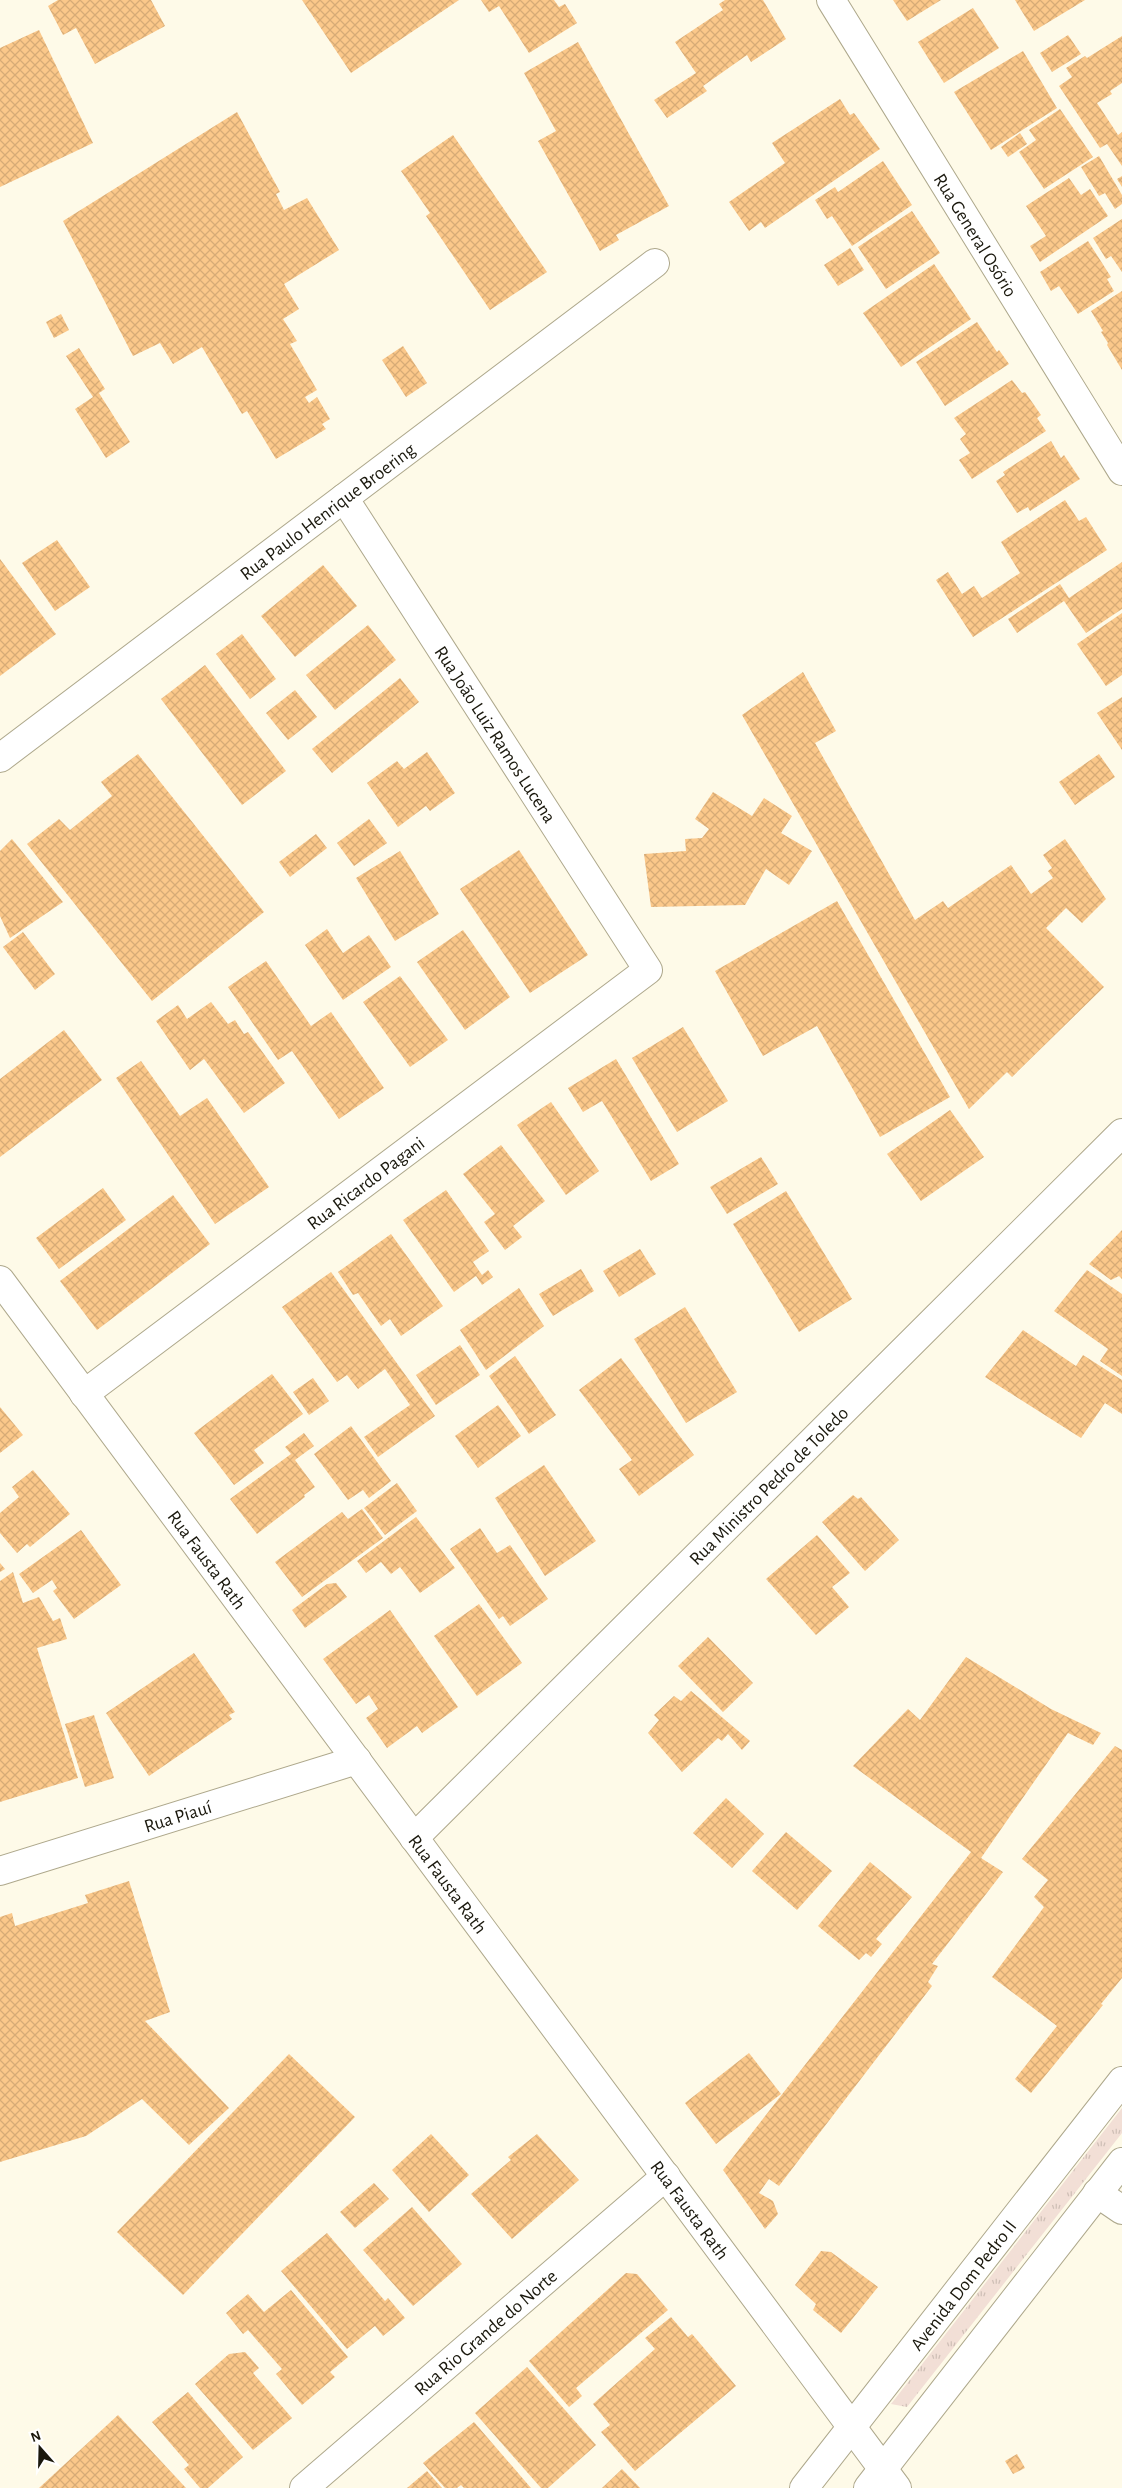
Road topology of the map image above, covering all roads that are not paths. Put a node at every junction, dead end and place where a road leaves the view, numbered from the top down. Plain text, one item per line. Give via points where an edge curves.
1 (830, 0) edge
2 (655, 263) dead end
3 (1122, 471) edge
4 (344, 498) junction
5 (0, 758) edge
6 (648, 970) joint
7 (1122, 1132) edge
8 (0, 1280) edge
9 (84, 1394) junction
10 (357, 1760) junction
11 (414, 1838) junction
12 (0, 1871) edge
13 (1122, 2081) edge
14 (1122, 2162) edge
15 (666, 2176) junction
16 (1097, 2193) junction
17 (1122, 2210) edge
18 (852, 2428) junction
19 (883, 2482) edge
20 (304, 2488) edge
21 (804, 2488) edge

1 - 3 street, Rua General Osório
2 - 4 street, Rua Paulo Henrique Broering
4 - 5 street, Rua Paulo Henrique Broering
4 - 6 street, Rua João Luiz Ramos Lucena
6 - 9 street, Rua Ricardo Pagani
7 - 11 street, Rua Ministro Pedro de Toledo
8 - 9 street, Rua Fausta Rath
9 - 10 street, Rua Fausta Rath
10 - 11 street, Rua Fausta Rath
10 - 12 street, Rua Piauí
11 - 15 street, Rua Fausta Rath
13 - 18 street, Avenida Dom Pedro II
14 - 16 street
15 - 18 street, Rua Fausta Rath
15 - 20 street, Rua Rio Grande do Norte
16 - 17 street
16 - 19 street
18 - 19 street, Rua Fausta Rath
18 - 21 street, Avenida Dom Pedro II

